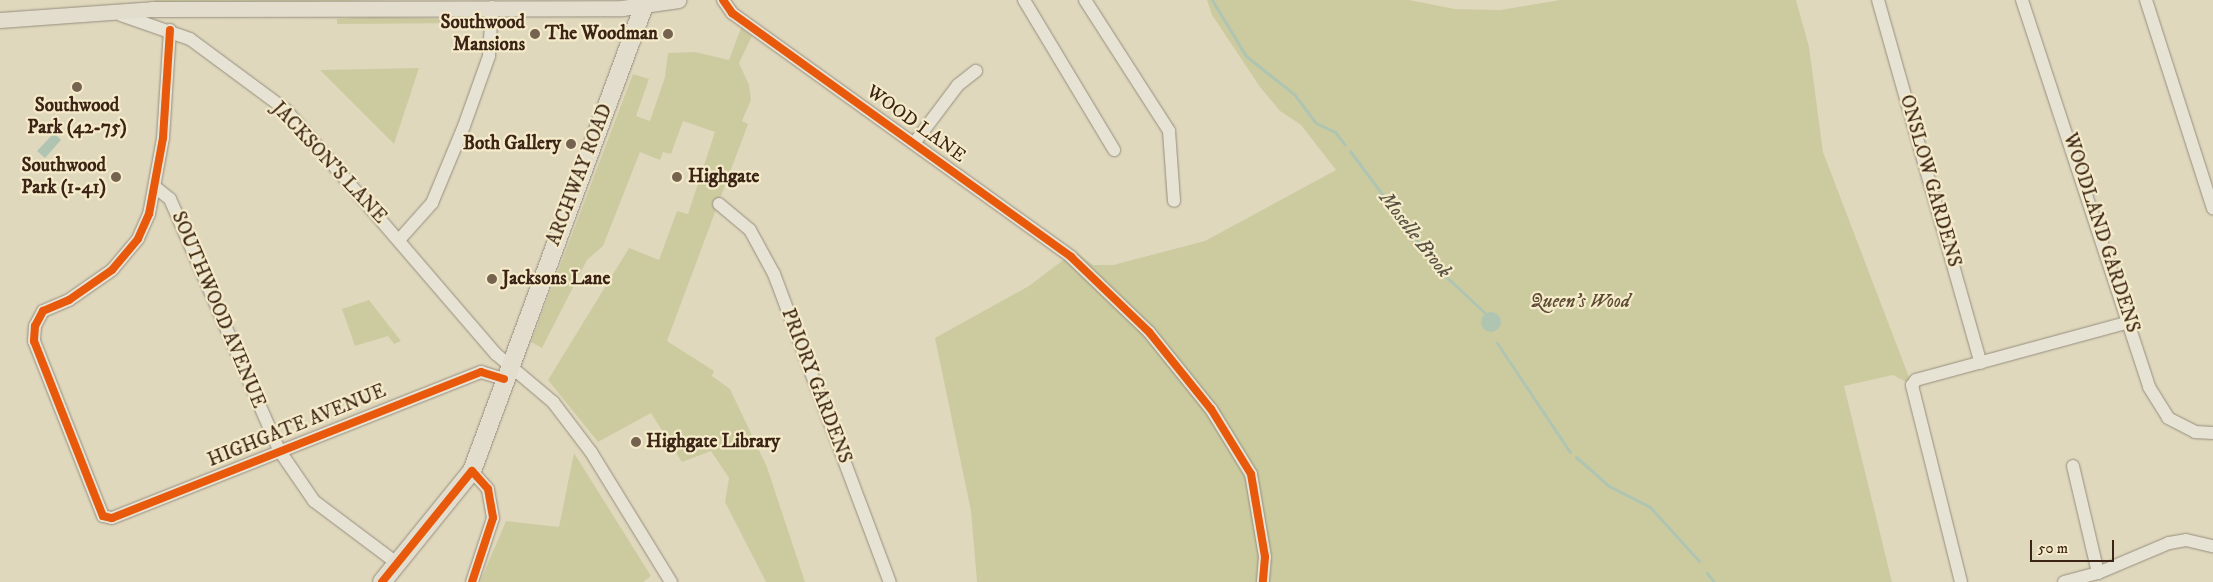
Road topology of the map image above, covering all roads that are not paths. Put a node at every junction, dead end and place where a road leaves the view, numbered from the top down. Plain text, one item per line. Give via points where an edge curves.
1 (678, 0) edge
2 (723, 0) edge
3 (1024, 0) edge
4 (1085, 0) edge
5 (1878, 0) edge
6 (2022, 0) edge
7 (2146, 0) edge
8 (402, 3) edge
9 (645, 3) edge
10 (492, 7) junction
11 (111, 14) junction
12 (0, 20) edge
13 (170, 30) junction
14 (976, 71) dead end
15 (916, 142) junction
16 (1114, 150) dead end
17 (155, 187) junction
18 (1174, 202) dead end
19 (719, 204) dead end
20 (2213, 209) edge
21 (399, 240) junction
22 (2129, 322) junction
23 (1981, 362) junction
24 (507, 371) junction
25 (2213, 433) edge
26 (279, 450) junction
27 (2073, 466) dead end
28 (472, 471) junction
29 (2213, 546) edge
30 (398, 564) junction
31 (2098, 573) junction
32 (382, 582) edge
33 (472, 582) edge
34 (671, 582) edge
35 (890, 582) edge
36 (1263, 582) edge
37 (1960, 582) edge
38 (2064, 582) edge

1 - 9 main road
2 - 15 street, WOOD LANE via 732,13
3 - 16 street
4 - 18 street via 1169,131
5 - 23 street, ONSLOW GARDENS
6 - 22 street, WOODLAND GARDENS
7 - 20 street
8 - 10 main road
8 - 11 main road via 161,8
9 - 10 main road
9 - 24 highway, ARCHWAY ROAD
10 - 21 street via 489,56 464,126 432,204
11 - 12 main road
11 - 13 street, JACKSON'S LANE
13 - 17 street
13 - 21 street, JACKSON'S LANE via 190,39 286,110
14 - 15 street via 958,86
15 - 36 street, WOOD LANE via 1090,276 1149,332 1211,409 1251,474 1264,557
17 - 26 street, SOUTHWOOD AVENUE via 170,199
17 - 26 street, HIGHGATE AVENUE via 149,214 128,252 94,284 43,311 35,326 34,341 103,516 112,518
19 - 35 street, PRIORY GARDENS via 750,230 774,274
21 - 24 street, JACKSON'S LANE
22 - 23 street
22 - 25 street, WOODLAND GARDENS via 2149,387 2168,418 2195,432
23 - 37 street via 1916,380 1911,391
24 - 26 street, HIGHGATE AVENUE via 481,372
24 - 28 highway, ARCHWAY ROAD
24 - 34 street, JACKSON'S LANE via 552,402 586,446
26 - 30 street, SOUTHWOOD AVENUE via 314,501
27 - 31 street
28 - 30 highway, ARCHWAY ROAD
28 - 33 street via 488,489 491,532
29 - 31 street via 2186,540 2169,543
30 - 32 highway, ARCHWAY ROAD
31 - 38 street

